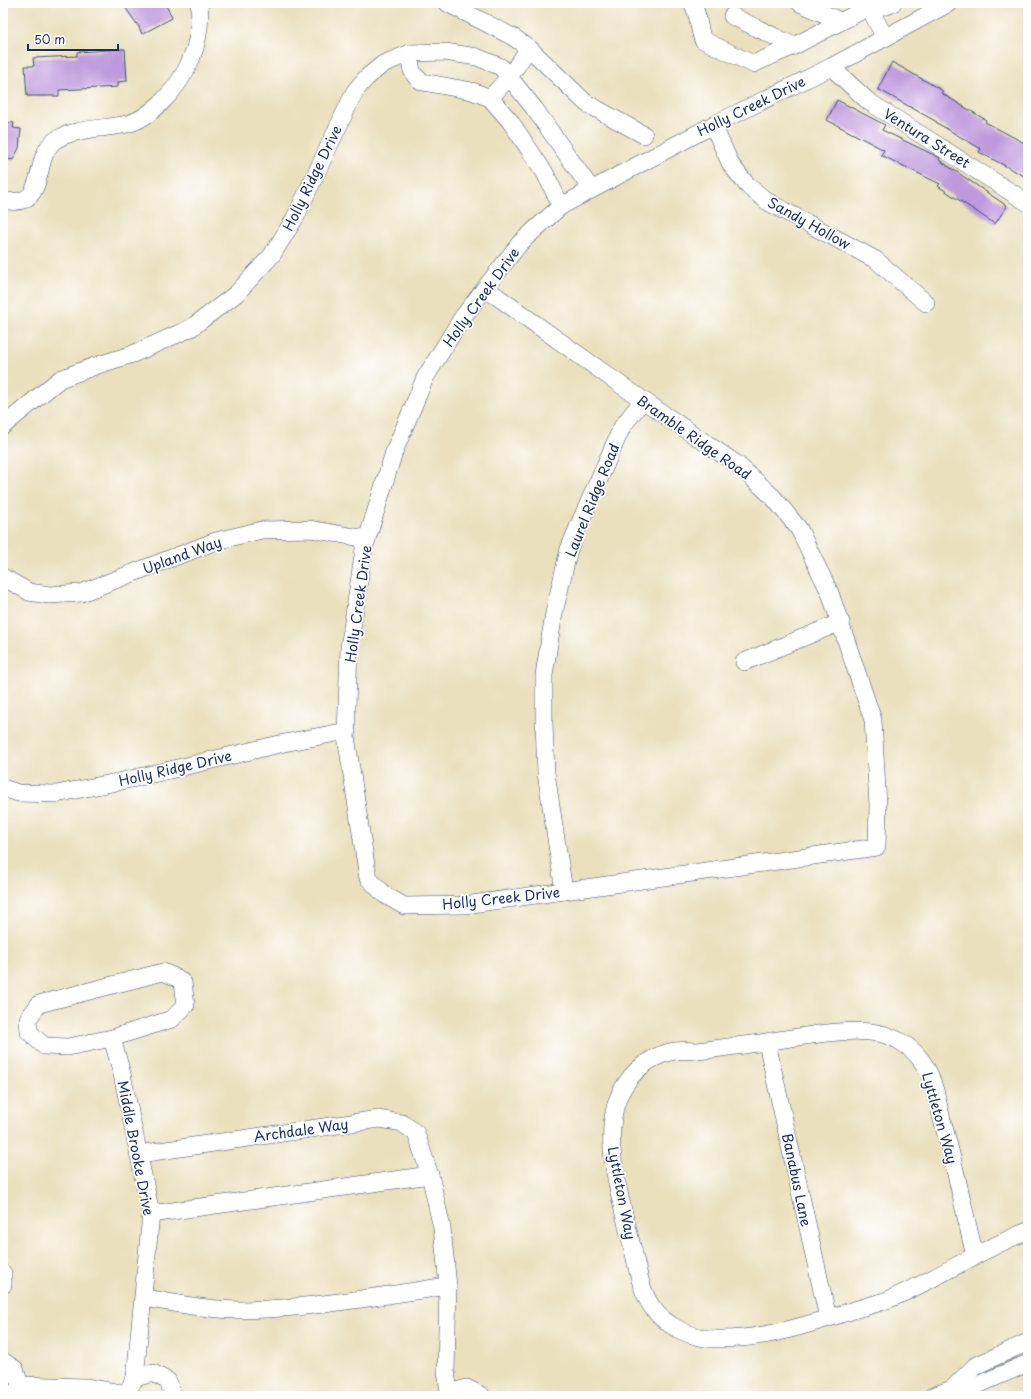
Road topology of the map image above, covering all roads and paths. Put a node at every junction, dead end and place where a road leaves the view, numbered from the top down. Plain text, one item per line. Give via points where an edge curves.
1 (199, 3) edge
2 (447, 3) edge
3 (692, 3) edge
4 (800, 3) edge
5 (893, 3) edge
6 (949, 3) edge
7 (868, 5) edge
8 (732, 16) dead end
9 (840, 21) junction
10 (885, 38) junction
11 (794, 46) junction
12 (529, 48) junction
13 (410, 53) junction
14 (831, 67) junction
15 (510, 76) junction
16 (490, 98) junction
17 (713, 124) junction
18 (644, 135) dead end
19 (592, 189) junction
20 (3, 200) edge
21 (1028, 203) edge
22 (561, 206) junction
23 (485, 288) junction
24 (926, 303) dead end
25 (643, 400) junction
26 (3, 426) edge
27 (367, 539) junction
28 (3, 577) edge
29 (841, 622) junction
30 (744, 662) dead end
31 (347, 731) junction
32 (3, 788) edge
33 (877, 847) joint
34 (564, 891) junction
35 (112, 1038) junction
36 (767, 1043) junction
37 (139, 1154) junction
38 (430, 1175) junction
39 (151, 1214) junction
40 (1028, 1231) edge
41 (975, 1256) junction
42 (3, 1273) edge
43 (3, 1285) edge
44 (448, 1286) junction
45 (144, 1298) junction
46 (828, 1318) junction
47 (1028, 1342) edge
48 (3, 1361) edge
49 (1028, 1363) edge
50 (135, 1378) junction
51 (952, 1389) junction
52 (17, 1391) edge
53 (448, 1394) edge
54 (127, 1395) edge
55 (173, 1396) edge
56 (482, 1396) edge
57 (933, 1396) edge

1 - 20 street via 199,30 192,58 182,78 166,98 146,116 134,122 68,134 55,141 45,153 38,180 30,195 19,202
2 - 12 street
3 - 11 street via 696,9 698,28 703,40 753,64
4 - 9 street
5 - 7 street via 887,6
6 - 10 street, Holly Creek Drive
7 - 9 street
7 - 10 street
8 - 11 street
9 - 11 street
10 - 14 street, Holly Creek Drive
12 - 15 street
12 - 18 street via 586,103
13 - 15 street, Holly Ridge Drive via 445,52 477,57 501,67
13 - 16 street via 411,72 423,82 472,91
13 - 26 street, Holly Ridge Drive via 382,64 354,92 295,218 272,255 236,294 191,328 133,354 60,379
14 - 17 street, Holly Creek Drive
14 - 21 street, Ventura Street via 868,101
15 - 16 street
15 - 19 street, Holly Ridge Drive
16 - 22 street via 510,121 545,172
17 - 19 street, Holly Creek Drive
17 - 24 street, Sandy Hollow via 731,165 748,186 768,202 876,260
19 - 22 street, Holly Creek Drive
22 - 23 street, Holly Creek Drive via 520,243
23 - 25 street, Bramble Ridge Road
23 - 27 street, Holly Creek Drive via 462,318 425,378 394,452
25 - 29 street, Bramble Ridge Road via 738,465 773,497 799,529
25 - 34 street, Laurel Ridge Road via 622,427 569,550 554,613 544,675 546,773
27 - 28 street, Upland Way via 310,529 262,530 216,541 81,592 49,596 29,592
27 - 31 street, Holly Creek Drive via 349,648
29 - 30 street
29 - 33 street, Bramble Ridge Road via 873,720 878,805
31 - 32 street, Holly Ridge Drive via 56,794 18,793
31 - 34 street, Holly Creek Drive via 368,878 385,896 404,906 465,905
33 - 34 street, Holly Creek Drive
35 - 35 street via 172,1019 186,1005 183,983 163,972 39,1004 28,1019 29,1032 44,1046 68,1047
35 - 37 street, Middle Brooke Drive
36 - 41 street, Lyttleton Way via 860,1031 889,1036 912,1050 928,1072 933,1085
36 - 46 street, Banabus Lane
36 - 46 street, Lyttleton Way via 676,1051 661,1055 634,1073 625,1084 614,1110 612,1146 619,1190 641,1283 657,1314 672,1326 705,1338 738,1338 775,1333
37 - 38 street, Archdale Way via 379,1119 402,1123 416,1133
37 - 39 street, Middle Brooke Drive
38 - 39 street
38 - 44 street, Archdale Way via 442,1228
39 - 45 street, Middle Brooke Drive
40 - 41 street, Lyttleton Way
41 - 46 street, Lyttleton Way via 891,1299
42 - 43 street
44 - 45 street via 351,1300 239,1310
44 - 53 street, Archdale Way
45 - 50 street, Middle Brooke Drive
47 - 51 street via 975,1366
48 - 52 street via 15,1369
49 - 51 street via 973,1387
50 - 54 street
50 - 55 street via 153,1373 168,1381
51 - 57 street
52 - 54 street via 85,1387
53 - 56 street via 467,1388

